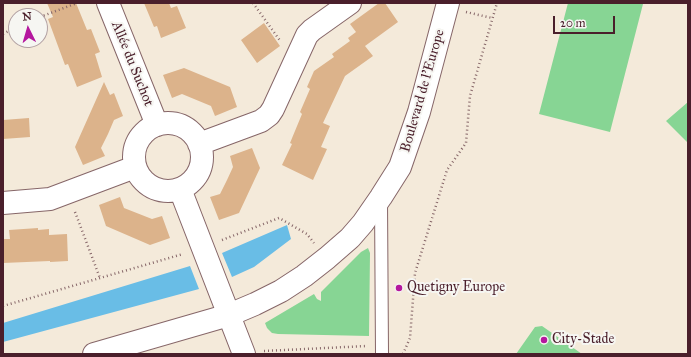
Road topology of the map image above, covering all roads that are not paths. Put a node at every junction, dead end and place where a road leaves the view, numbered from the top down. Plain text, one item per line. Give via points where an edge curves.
1 (108, 3) edge
2 (350, 3) edge
3 (448, 3) edge
4 (157, 125) junction
5 (199, 144) junction
6 (135, 167) junction
7 (180, 189) junction
8 (381, 197) junction
9 (3, 204) edge
10 (229, 315) junction
11 (382, 350) edge
12 (251, 353) edge
13 (94, 354) edge

1 - 4 street, Allée du Suchot
2 - 5 street via 312,30 304,41 269,115
3 - 8 street, Boulevard de l'Europe via 420,112 400,167
4 - 5 street via 167,123 188,129
4 - 6 street via 147,130 140,138 133,158
5 - 7 street via 202,156 198,174 192,182
6 - 7 street via 141,179 150,186 161,191
6 - 9 street via 50,199
7 - 10 street
8 - 10 street, Boulevard de l'Europe via 350,238 304,276 281,291
8 - 11 lane
10 - 12 street
10 - 13 street, Boulevard de l'Europe

